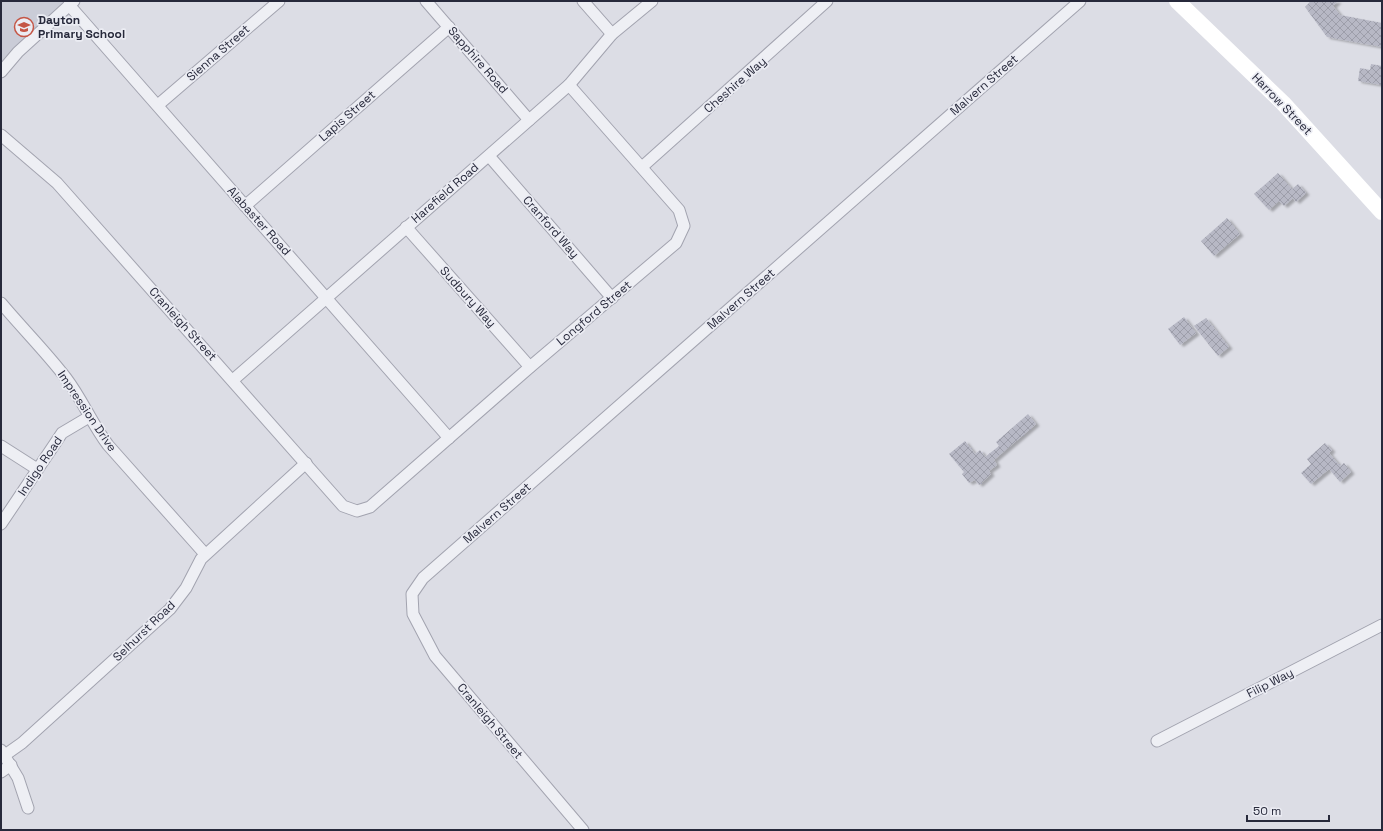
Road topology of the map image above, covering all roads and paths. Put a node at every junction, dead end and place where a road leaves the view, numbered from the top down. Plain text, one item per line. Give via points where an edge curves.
1 (279, 1) edge
2 (426, 1) edge
3 (583, 1) edge
4 (652, 1) edge
5 (827, 1) edge
6 (1080, 1) edge
7 (1177, 1) edge
8 (72, 3) edge
9 (449, 27) junction
10 (612, 34) junction
11 (18, 52) junction
12 (1, 63) edge
13 (1, 72) edge
14 (569, 85) junction
15 (158, 105) junction
16 (529, 120) junction
17 (1, 127) edge
18 (4, 137) edge
19 (489, 156) junction
20 (642, 167) junction
21 (245, 206) junction
22 (1382, 212) edge
23 (406, 227) junction
24 (326, 296) junction
25 (612, 298) junction
26 (1, 303) edge
27 (530, 367) junction
28 (234, 380) junction
29 (89, 417) junction
30 (449, 438) junction
31 (1, 446) edge
32 (306, 463) junction
33 (38, 469) junction
34 (357, 511) joint
35 (1, 524) edge
36 (205, 554) junction
37 (413, 604) joint
38 (1382, 625) edge
39 (1157, 741) dead end
40 (3, 752) edge
41 (11, 765) junction
42 (1, 772) edge
43 (28, 808) dead end
44 (583, 830) edge

1 - 15 street, Sienna Street
2 - 9 street, Sapphire Road
3 - 10 street
4 - 10 street, Harefield Road
5 - 20 street, Cheshire Way
6 - 37 street, Malvern Street via 423,578 412,594
7 - 22 street, Harrow Street via 1283,103
8 - 11 street
8 - 15 street, Alabaster Road
9 - 16 street, Sapphire Road
9 - 21 street, Lapis Street
10 - 14 street, Harefield Road
11 - 12 street
11 - 13 street
14 - 16 street, Harefield Road
14 - 20 street, Longford Street
15 - 21 street, Alabaster Road
16 - 19 street, Harefield Road
17 - 18 street, Cranleigh Street
18 - 28 street, Cranleigh Street via 58,183
19 - 23 street, Harefield Road
19 - 25 street, Cranford Way
20 - 25 street, Longford Street via 679,210 684,226 676,243
21 - 24 street, Alabaster Road
23 - 24 street, Harefield Road
23 - 27 street, Sudbury Way
24 - 28 street, Harefield Road
24 - 30 street, Alabaster Road
25 - 27 street, Longford Street
26 - 29 street, Impression Drive via 78,394
27 - 30 street, Longford Street
28 - 32 street, Cranleigh Street
29 - 33 street, Indigo Road via 62,433
29 - 36 street, Impression Drive via 108,445
30 - 34 street, Longford Street via 370,507
31 - 33 street
32 - 34 street, Cranleigh Street via 343,506
32 - 36 street, Selhurst Road
33 - 35 street, Indigo Road
36 - 40 street, Selhurst Road via 186,588 170,609 22,743
37 - 44 street, Cranleigh Street via 413,614 435,656
38 - 39 street, Filip Way
40 - 41 street
41 - 42 street
41 - 43 street

